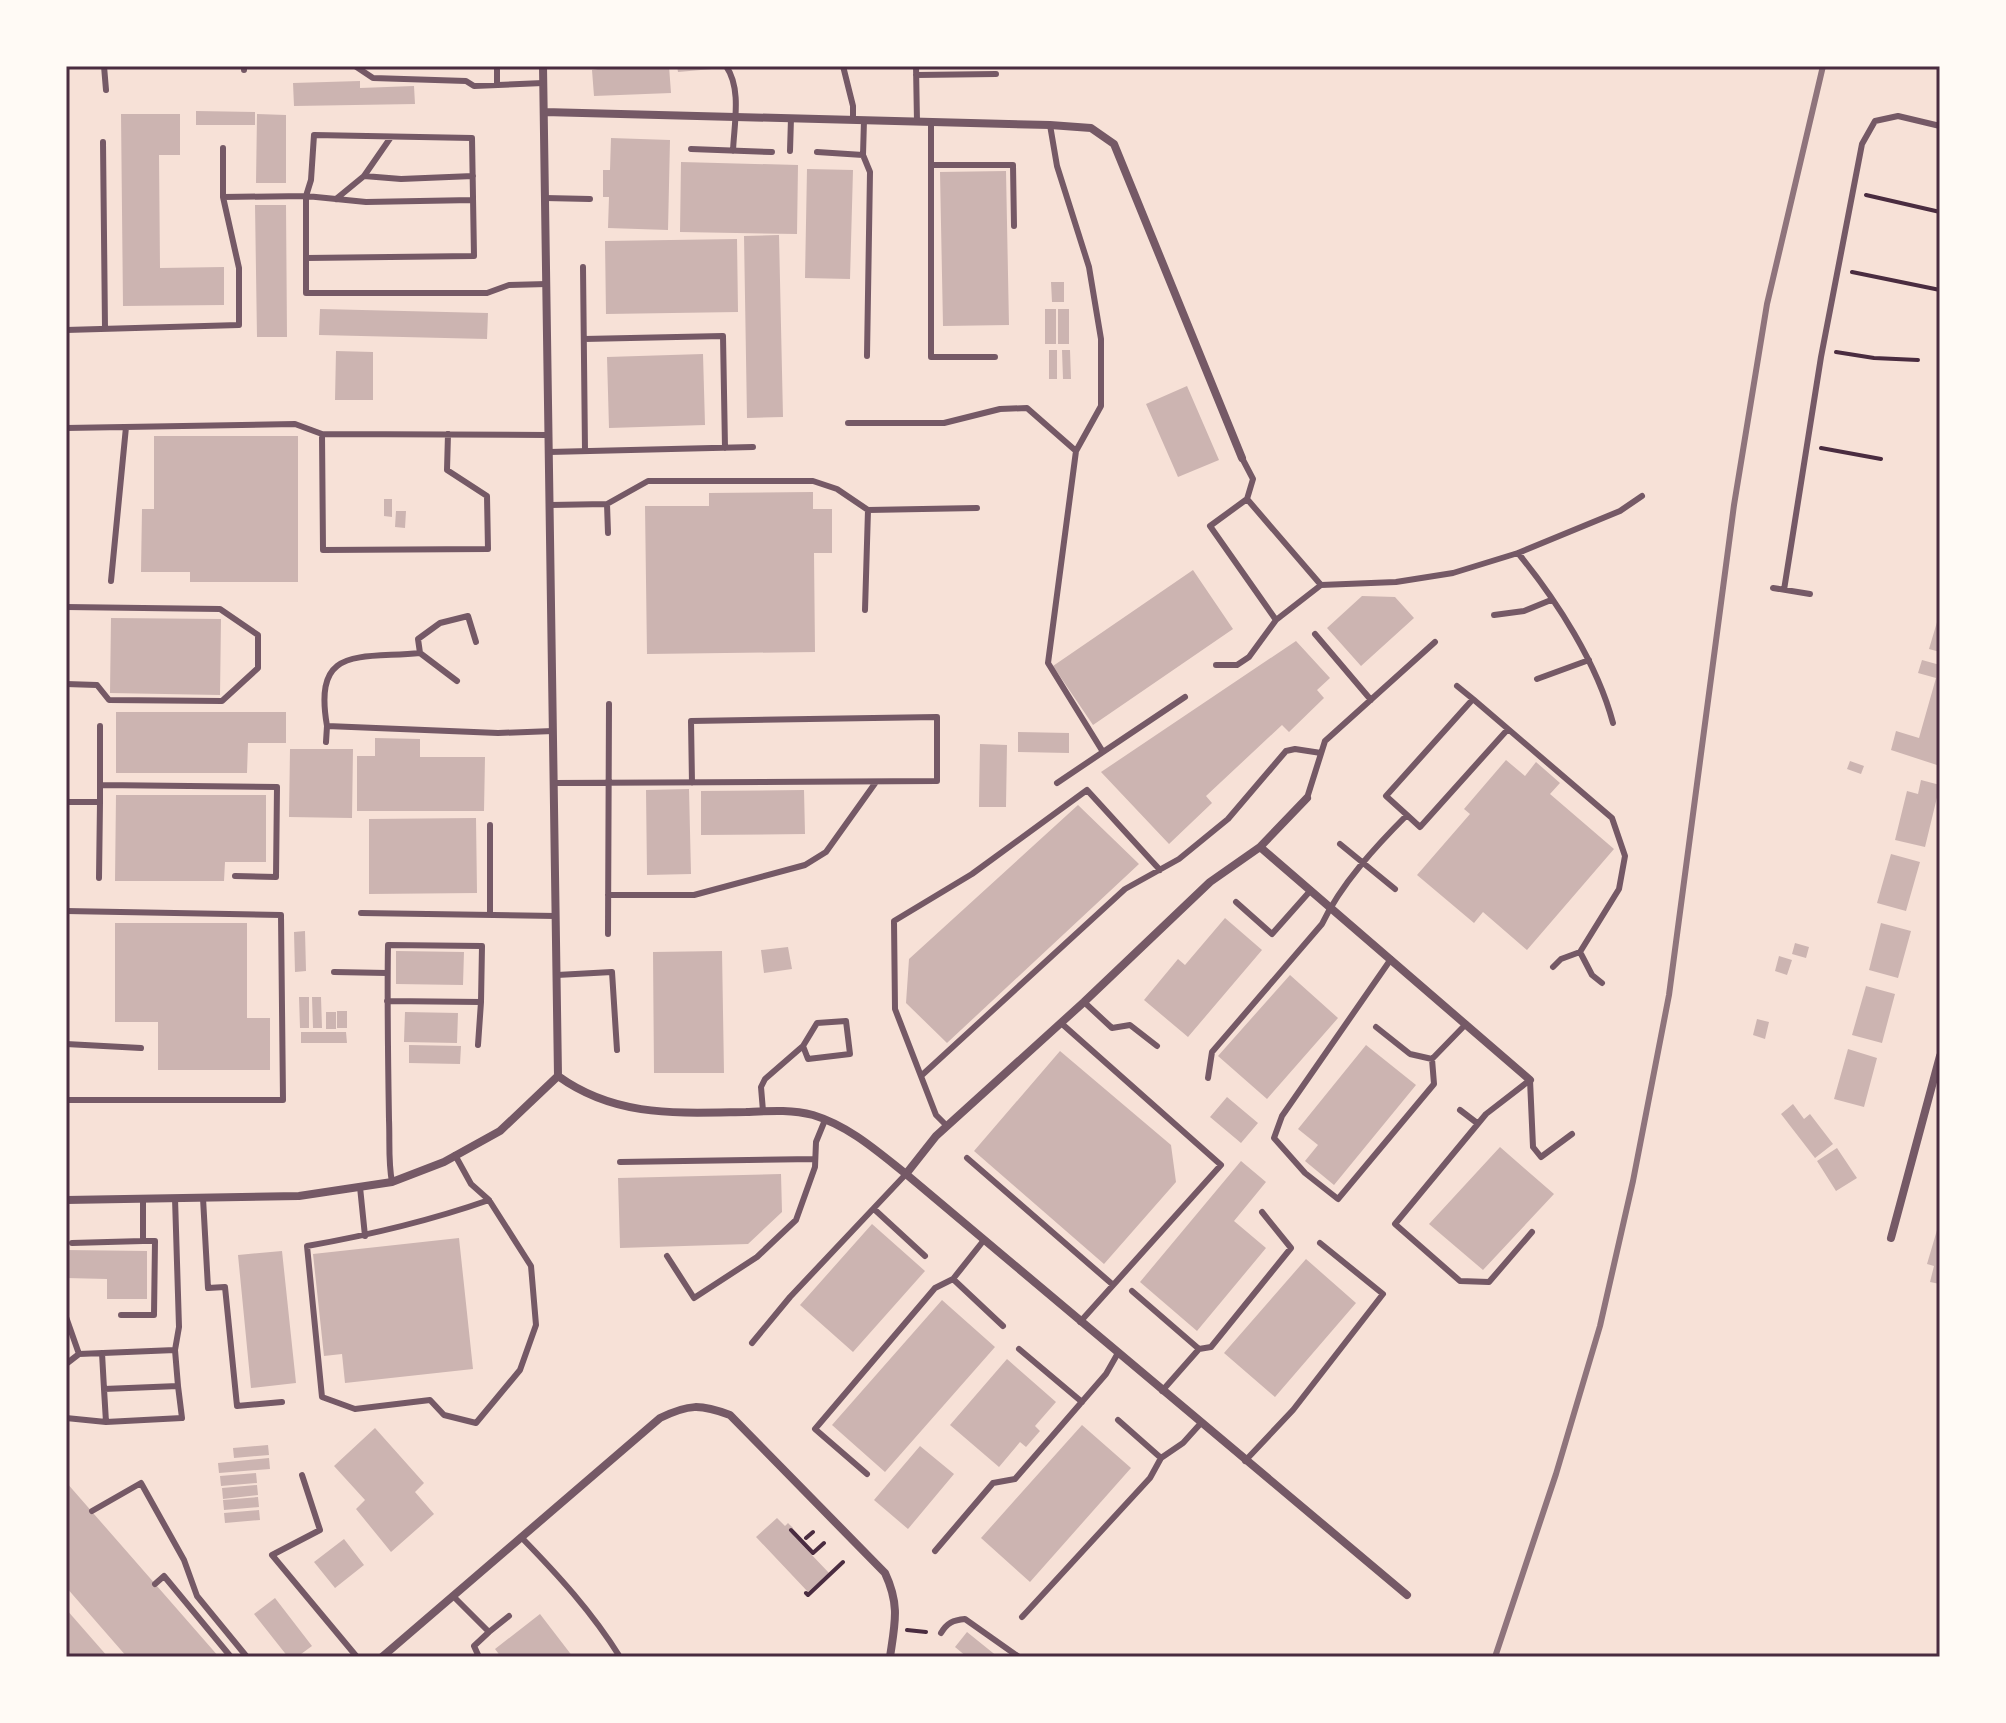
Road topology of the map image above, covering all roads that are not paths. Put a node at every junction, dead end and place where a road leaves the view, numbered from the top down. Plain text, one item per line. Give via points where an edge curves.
1 (104, 66) edge
2 (355, 66) edge
3 (497, 66) edge
4 (543, 66) edge
5 (726, 66) edge
6 (843, 66) edge
7 (916, 66) edge
8 (996, 74) dead end
9 (916, 75) junction
10 (543, 83) junction
11 (497, 85) junction
12 (106, 90) dead end
13 (544, 112) junction
14 (734, 117) junction
15 (791, 118) junction
16 (853, 120) junction
17 (864, 120) junction
18 (917, 122) junction
19 (931, 122) junction
20 (1050, 125) junction
21 (1940, 126) edge
22 (391, 137) junction
23 (103, 142) dead end
24 (223, 148) dead end
25 (691, 149) dead end
26 (733, 151) junction
27 (790, 151) dead end
28 (772, 152) dead end
29 (817, 152) dead end
30 (863, 155) junction
31 (931, 165) junction
32 (364, 176) junction
33 (473, 176) junction
34 (306, 196) junction
35 (223, 197) junction
36 (545, 198) junction
37 (336, 199) junction
38 (590, 199) dead end
39 (473, 200) junction
40 (1014, 226) dead end
41 (306, 258) junction
42 (583, 267) dead end
43 (547, 284) junction
44 (105, 328) junction
45 (66, 330) edge
46 (584, 339) junction
47 (867, 356) dead end
48 (995, 357) dead end
49 (848, 423) dead end
50 (126, 427) junction
51 (66, 428) edge
52 (322, 434) junction
53 (448, 434) junction
54 (548, 435) junction
55 (753, 447) dead end
56 (725, 448) junction
57 (585, 451) junction
58 (1076, 451) junction
59 (549, 452) junction
60 (1242, 458) joint
61 (1642, 496) dead end
62 (1247, 499) junction
63 (607, 504) junction
64 (550, 505) junction
65 (977, 508) dead end
66 (868, 510) junction
67 (608, 533) dead end
68 (1518, 553) junction
69 (111, 581) dead end
70 (1321, 585) junction
71 (1773, 588) dead end
72 (1784, 590) junction
73 (1810, 594) dead end
74 (1551, 600) junction
75 (66, 607) edge
76 (865, 610) dead end
77 (1494, 615) dead end
78 (1276, 620) junction
79 (1315, 634) dead end
80 (476, 642) dead end
81 (1435, 642) dead end
82 (420, 653) junction
83 (1589, 660) junction
84 (1216, 665) dead end
85 (1537, 679) dead end
86 (457, 681) dead end
87 (66, 684) edge
88 (1457, 686) dead end
89 (1185, 697) dead end
90 (1473, 699) junction
91 (1371, 700) junction
92 (609, 704) dead end
93 (1613, 723) dead end
94 (100, 726) dead end
95 (327, 726) junction
96 (1508, 729) junction
97 (553, 731) junction
98 (326, 742) dead end
99 (1103, 752) junction
100 (1321, 753) junction
101 (876, 782) junction
102 (554, 783) junction
103 (608, 783) junction
104 (692, 783) junction
105 (1057, 783) dead end
106 (100, 785) junction
107 (1307, 798) joint
108 (66, 802) edge
109 (100, 802) junction
110 (1407, 815) junction
111 (490, 825) dead end
112 (1340, 844) dead end
113 (1260, 847) junction
114 (1364, 864) junction
115 (1160, 870) junction
116 (235, 876) dead end
117 (99, 878) dead end
118 (1395, 889) dead end
119 (1311, 890) junction
120 (608, 895) junction
121 (1236, 902) dead end
122 (1330, 906) junction
123 (66, 911) edge
124 (361, 913) dead end
125 (490, 915) junction
126 (556, 916) junction
127 (608, 934) dead end
128 (1580, 952) junction
129 (1391, 959) junction
130 (1553, 967) dead end
131 (334, 972) dead end
132 (387, 973) junction
133 (557, 975) junction
134 (1602, 983) dead end
135 (387, 1001) junction
136 (481, 1002) junction
137 (1084, 1002) junction
138 (1061, 1023) junction
139 (1466, 1024) junction
140 (1376, 1027) dead end
141 (66, 1044) edge
142 (478, 1045) dead end
143 (803, 1046) junction
144 (1157, 1046) dead end
145 (141, 1048) dead end
146 (617, 1050) dead end
147 (1940, 1056) edge
148 (1432, 1059) junction
149 (558, 1076) junction
150 (921, 1076) junction
151 (1208, 1078) dead end
152 (1530, 1080) junction
153 (66, 1100) edge
154 (1460, 1110) dead end
155 (763, 1111) junction
156 (825, 1120) junction
157 (1477, 1123) junction
158 (947, 1126) junction
159 (1572, 1134) dead end
160 (455, 1155) junction
161 (967, 1158) dead end
162 (815, 1159) junction
163 (620, 1162) dead end
164 (906, 1174) junction
165 (392, 1182) junction
166 (360, 1187) junction
167 (175, 1198) junction
168 (203, 1198) junction
169 (143, 1199) junction
170 (66, 1200) edge
171 (489, 1200) junction
172 (874, 1209) junction
173 (1262, 1212) dead end
174 (1532, 1232) dead end
175 (365, 1236) junction
176 (1891, 1238) dead end
177 (984, 1240) junction
178 (143, 1241) junction
179 (72, 1243) dead end
180 (1320, 1243) dead end
181 (667, 1256) dead end
182 (925, 1256) dead end
183 (953, 1279) junction
184 (1112, 1284) junction
185 (1132, 1291) dead end
186 (121, 1315) dead end
187 (66, 1317) edge
188 (1080, 1322) junction
189 (1003, 1326) dead end
190 (752, 1343) dead end
191 (1019, 1349) dead end
192 (1199, 1349) junction
193 (175, 1350) junction
194 (102, 1353) junction
195 (1118, 1353) junction
196 (79, 1354) junction
197 (66, 1364) edge
198 (178, 1386) junction
199 (104, 1389) junction
200 (1162, 1391) junction
201 (282, 1402) dead end
202 (1082, 1402) junction
203 (66, 1418) edge
204 (1118, 1420) dead end
205 (106, 1422) junction
206 (1201, 1423) junction
207 (1161, 1458) junction
208 (1245, 1461) junction
209 (867, 1474) dead end
210 (302, 1475) dead end
211 (92, 1511) dead end
212 (521, 1537) junction
213 (935, 1551) dead end
214 (155, 1584) dead end
215 (1407, 1595) dead end
216 (453, 1596) junction
217 (509, 1616) dead end
218 (1022, 1617) dead end
219 (489, 1632) junction
220 (941, 1633) road end
221 (231, 1657) edge
222 (247, 1657) edge
223 (357, 1657) edge
224 (382, 1657) edge
225 (479, 1657) edge
226 (620, 1657) edge
227 (890, 1657) edge
228 (1019, 1657) edge

1 - 12 lane
2 - 11 lane via 373,78
3 - 11 lane
4 - 10 street
5 - 14 lane via 733,76
6 - 16 lane
7 - 9 lane
8 - 9 lane
9 - 18 lane
10 - 11 lane
10 - 13 street
13 - 14 street
13 - 36 street
14 - 15 street
14 - 26 lane
15 - 16 street
15 - 27 lane
16 - 17 street
17 - 18 street
17 - 30 lane
18 - 19 street
19 - 20 street
19 - 31 lane
20 - 58 lane via 1057,166 1089,267 1101,339 1101,406
20 - 60 street via 1091,128 1114,144
21 - 72 lane via 1898,116 1875,121 1862,144
22 - 32 lane
22 - 33 lane via 472,138
22 - 34 lane via 314,135
23 - 44 lane
24 - 35 lane
25 - 26 lane
26 - 28 lane
29 - 30 lane
30 - 47 lane via 870,172
31 - 40 lane via 1013,165
31 - 48 lane via 931,357
32 - 33 lane
32 - 37 lane
33 - 39 lane
34 - 35 lane
34 - 37 lane
34 - 41 lane
35 - 44 lane via 239,268 239,325
36 - 38 lane
36 - 43 street
37 - 39 lane
39 - 41 lane via 474,256
41 - 43 lane via 306,293 487,293 509,285
42 - 46 lane
43 - 54 street
44 - 45 lane
46 - 56 lane via 723,336
46 - 57 lane
49 - 58 lane via 944,423 1027,408
50 - 51 lane
50 - 52 lane via 295,424
50 - 69 lane
52 - 53 lane
52 - 53 lane via 323,550 488,549 487,496 447,470
53 - 54 lane
54 - 59 street
55 - 56 lane
56 - 57 lane
57 - 59 lane
58 - 99 lane via 1048,663
59 - 64 street
60 - 62 lane via 1253,479
61 - 68 lane via 1620,511
62 - 70 lane
62 - 78 lane via 1210,526
63 - 64 lane
63 - 66 lane via 648,481 813,481 837,489
63 - 67 lane
64 - 97 street
65 - 66 lane
66 - 76 lane
68 - 70 lane via 1422,579
68 - 74 lane
70 - 78 lane
71 - 72 lane
72 - 73 lane
74 - 77 lane
74 - 83 lane
75 - 87 lane via 220,609 258,635 258,668 222,701 109,700 97,685
78 - 84 lane via 1249,657 1237,665
79 - 91 lane
80 - 82 lane via 468,616 440,623 418,639
81 - 91 lane
82 - 86 lane
82 - 95 lane via 344,661 333,668 323,699
83 - 85 lane
83 - 93 lane
88 - 90 lane
89 - 99 lane
90 - 96 lane
90 - 110 lane via 1386,796
91 - 100 lane via 1325,741
92 - 103 lane
94 - 106 lane
95 - 97 lane
95 - 98 lane
96 - 110 lane via 1420,827
96 - 128 lane via 1612,818 1625,856 1619,889
97 - 102 street
99 - 105 lane
100 - 107 lane
100 - 115 lane via 1286,751 1228,819
101 - 104 lane
101 - 104 lane via 937,781 937,717 691,721
101 - 120 lane via 826,852 805,865 694,895
102 - 103 lane
102 - 126 street
103 - 104 lane
103 - 120 lane
106 - 109 lane
106 - 116 lane via 277,787 276,877
107 - 113 street
108 - 109 lane
109 - 117 lane
110 - 114 lane
111 - 125 lane
112 - 114 lane
113 - 119 street
113 - 137 street via 1210,882
114 - 118 lane
114 - 122 lane
115 - 150 lane via 1125,889
115 - 150 lane via 1087,790 972,874 894,921 895,1009
119 - 121 lane via 1272,934
119 - 122 street
120 - 127 lane
122 - 129 street
122 - 151 lane via 1322,924 1212,1052
123 - 153 lane via 281,915 283,1100
124 - 125 lane
125 - 126 lane
126 - 133 street
128 - 130 lane
128 - 134 lane
129 - 139 street
129 - 148 lane via 1282,1116 1274,1138 1338,1199 1434,1084
131 - 132 lane
132 - 135 lane
132 - 136 lane via 388,945 482,946
133 - 146 lane via 612,972
133 - 149 street
135 - 136 lane
135 - 165 lane
136 - 142 lane
137 - 138 street
137 - 144 lane via 1112,1028 1130,1025
138 - 158 street
138 - 184 lane via 1221,1165
139 - 148 lane
139 - 152 street
140 - 148 lane via 1410,1054
141 - 145 lane
143 - 143 lane via 817,1023 846,1021 850,1054 808,1059
143 - 155 lane via 765,1079
147 - 176 street
149 - 155 street via 631,1109 667,1114
149 - 160 street via 500,1131
150 - 158 lane via 936,1115
152 - 157 lane
152 - 159 lane via 1533,1147 1541,1157
154 - 157 lane
155 - 156 street
156 - 162 lane
156 - 164 street via 853,1133
157 - 174 lane via 1395,1224 1460,1281 1489,1282
158 - 164 street
160 - 165 street
160 - 171 lane via 471,1184
161 - 184 lane
162 - 163 lane
162 - 181 lane via 796,1220 757,1257 694,1298
164 - 172 lane
164 - 177 street
165 - 166 street
166 - 168 street via 299,1196
166 - 175 lane
167 - 168 street
167 - 169 street
167 - 193 lane
168 - 201 lane via 208,1288 225,1287 237,1406
169 - 170 street
169 - 178 lane
171 - 175 lane
171 - 175 lane via 531,1266 536,1325 520,1370 476,1423 444,1415 430,1400 355,1409 322,1397 307,1246
172 - 182 lane
172 - 190 lane
173 - 192 lane via 1291,1248 1211,1347
177 - 183 lane
177 - 188 street
178 - 179 lane
178 - 186 lane via 155,1241 154,1315
180 - 208 lane via 1383,1294 1293,1410
183 - 189 lane
183 - 209 lane via 935,1288 815,1429
184 - 188 lane
185 - 192 lane
187 - 196 lane
188 - 195 street
191 - 202 lane
192 - 200 lane
193 - 194 lane
193 - 198 lane
194 - 196 lane
194 - 199 lane
195 - 200 street
195 - 202 lane
196 - 197 lane
198 - 199 lane
198 - 205 lane via 182,1418
199 - 205 lane
200 - 206 street
202 - 213 lane via 1015,1479 993,1483
203 - 205 lane
204 - 207 lane
206 - 207 lane
206 - 208 street
207 - 218 lane via 1150,1478
208 - 215 street
210 - 223 lane via 320,1530 272,1555
211 - 222 lane via 141,1483 184,1560 197,1596
212 - 216 street
212 - 226 lane via 561,1578
212 - 227 street via 660,1418 683,1407 707,1406 730,1415 885,1573 897,1615
214 - 221 lane via 164,1576
216 - 219 lane
216 - 224 street
217 - 219 lane
219 - 225 lane via 474,1646
220 - 228 lane via 946,1625 965,1619

